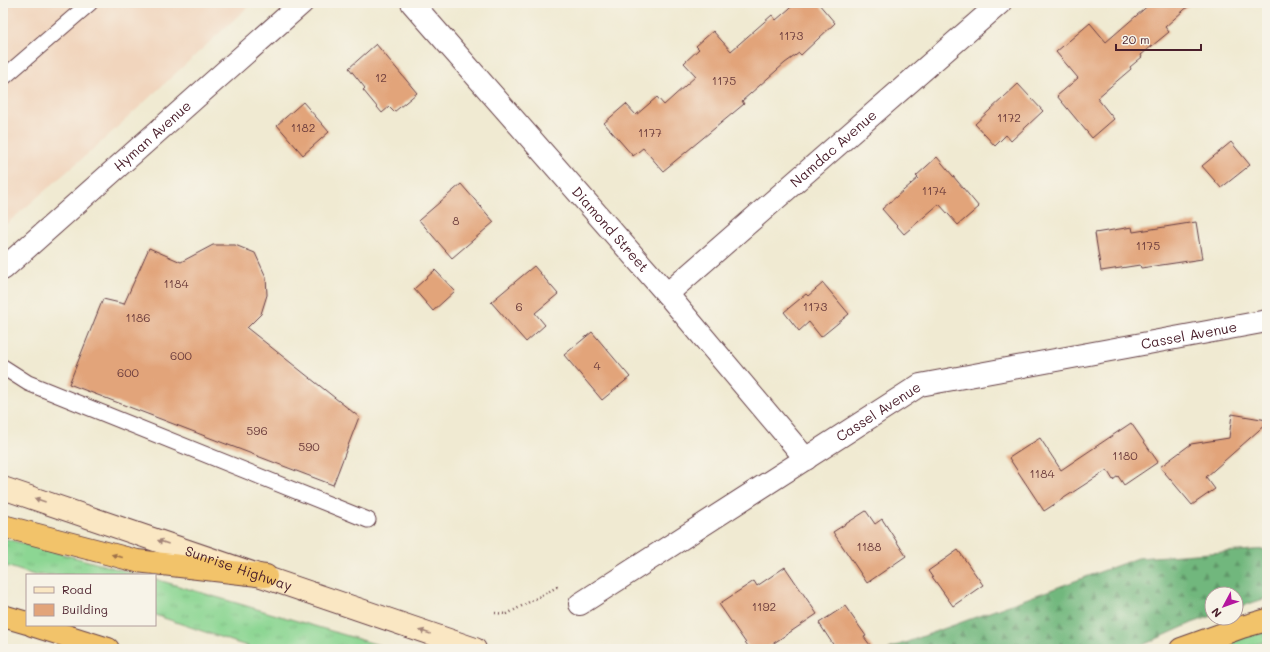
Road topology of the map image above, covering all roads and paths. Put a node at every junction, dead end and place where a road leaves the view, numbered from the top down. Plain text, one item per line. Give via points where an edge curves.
1 (90, 3) edge
2 (302, 3) edge
3 (412, 3) edge
4 (1000, 3) edge
5 (3, 78) edge
6 (3, 269) edge
7 (667, 294) junction
8 (1267, 321) edge
9 (3, 367) edge
10 (806, 460) junction
11 (3, 488) edge
12 (368, 520) dead end
13 (3, 526) edge
14 (266, 576) junction
15 (580, 604) joint
16 (494, 613) dead end
17 (3, 616) edge
18 (1267, 620) edge
19 (26, 624) edge
20 (35, 626) edge
21 (108, 649) edge
22 (475, 649) edge
23 (1181, 649) edge

1 - 5 lane
2 - 6 street, Hyman Avenue
3 - 7 street, Diamond Street
4 - 7 street, Namdac Avenue
7 - 10 street, Diamond Street
8 - 10 street, Cassel Avenue via 920,385
9 - 12 lane via 28,384
10 - 15 street, Cassel Avenue
14 -> 11 main road, Sunrise Highway
14 -> 13 highway via 137,561
22 -> 14 main road, Sunrise Highway
15 - 16 path via 557,587 506,614
17 - 19 highway
18 - 23 highway via 1234,629
20 - 21 highway

